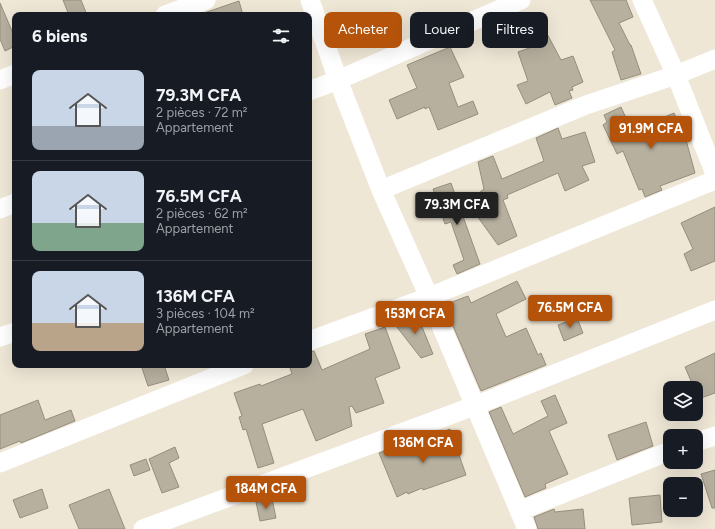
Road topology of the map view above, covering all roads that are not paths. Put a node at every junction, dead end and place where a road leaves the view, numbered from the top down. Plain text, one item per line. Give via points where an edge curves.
1 (206, 0) edge
2 (310, 0) edge
3 (521, 0) edge
4 (642, 0) edge
5 (173, 12) edge
6 (715, 59) edge
7 (12, 75) edge
8 (676, 75) junction
9 (0, 80) edge
10 (338, 80) junction
11 (312, 90) edge
12 (715, 174) edge
13 (715, 180) edge
14 (381, 190) junction
15 (12, 204) edge
16 (0, 209) edge
17 (429, 297) junction
18 (715, 310) edge
19 (12, 333) edge
20 (0, 337) edge
21 (312, 340) edge
22 (231, 368) edge
23 (474, 406) junction
24 (715, 436) edge
25 (703, 440) edge
26 (663, 454) edge
27 (0, 463) edge
28 (520, 511) junction
29 (143, 529) edge
30 (527, 529) edge

1 - 5 street
2 - 10 street
3 - 10 street
4 - 8 street
6 - 8 street
7 - 9 street
8 - 12 street
8 - 14 street via 586,106
10 - 11 street
10 - 14 street
13 - 17 street
14 - 17 street
15 - 16 street
17 - 21 street
17 - 23 street
18 - 23 street
19 - 20 street
22 - 27 street
23 - 28 street
23 - 29 street
24 - 25 street
26 - 28 street
28 - 30 street

